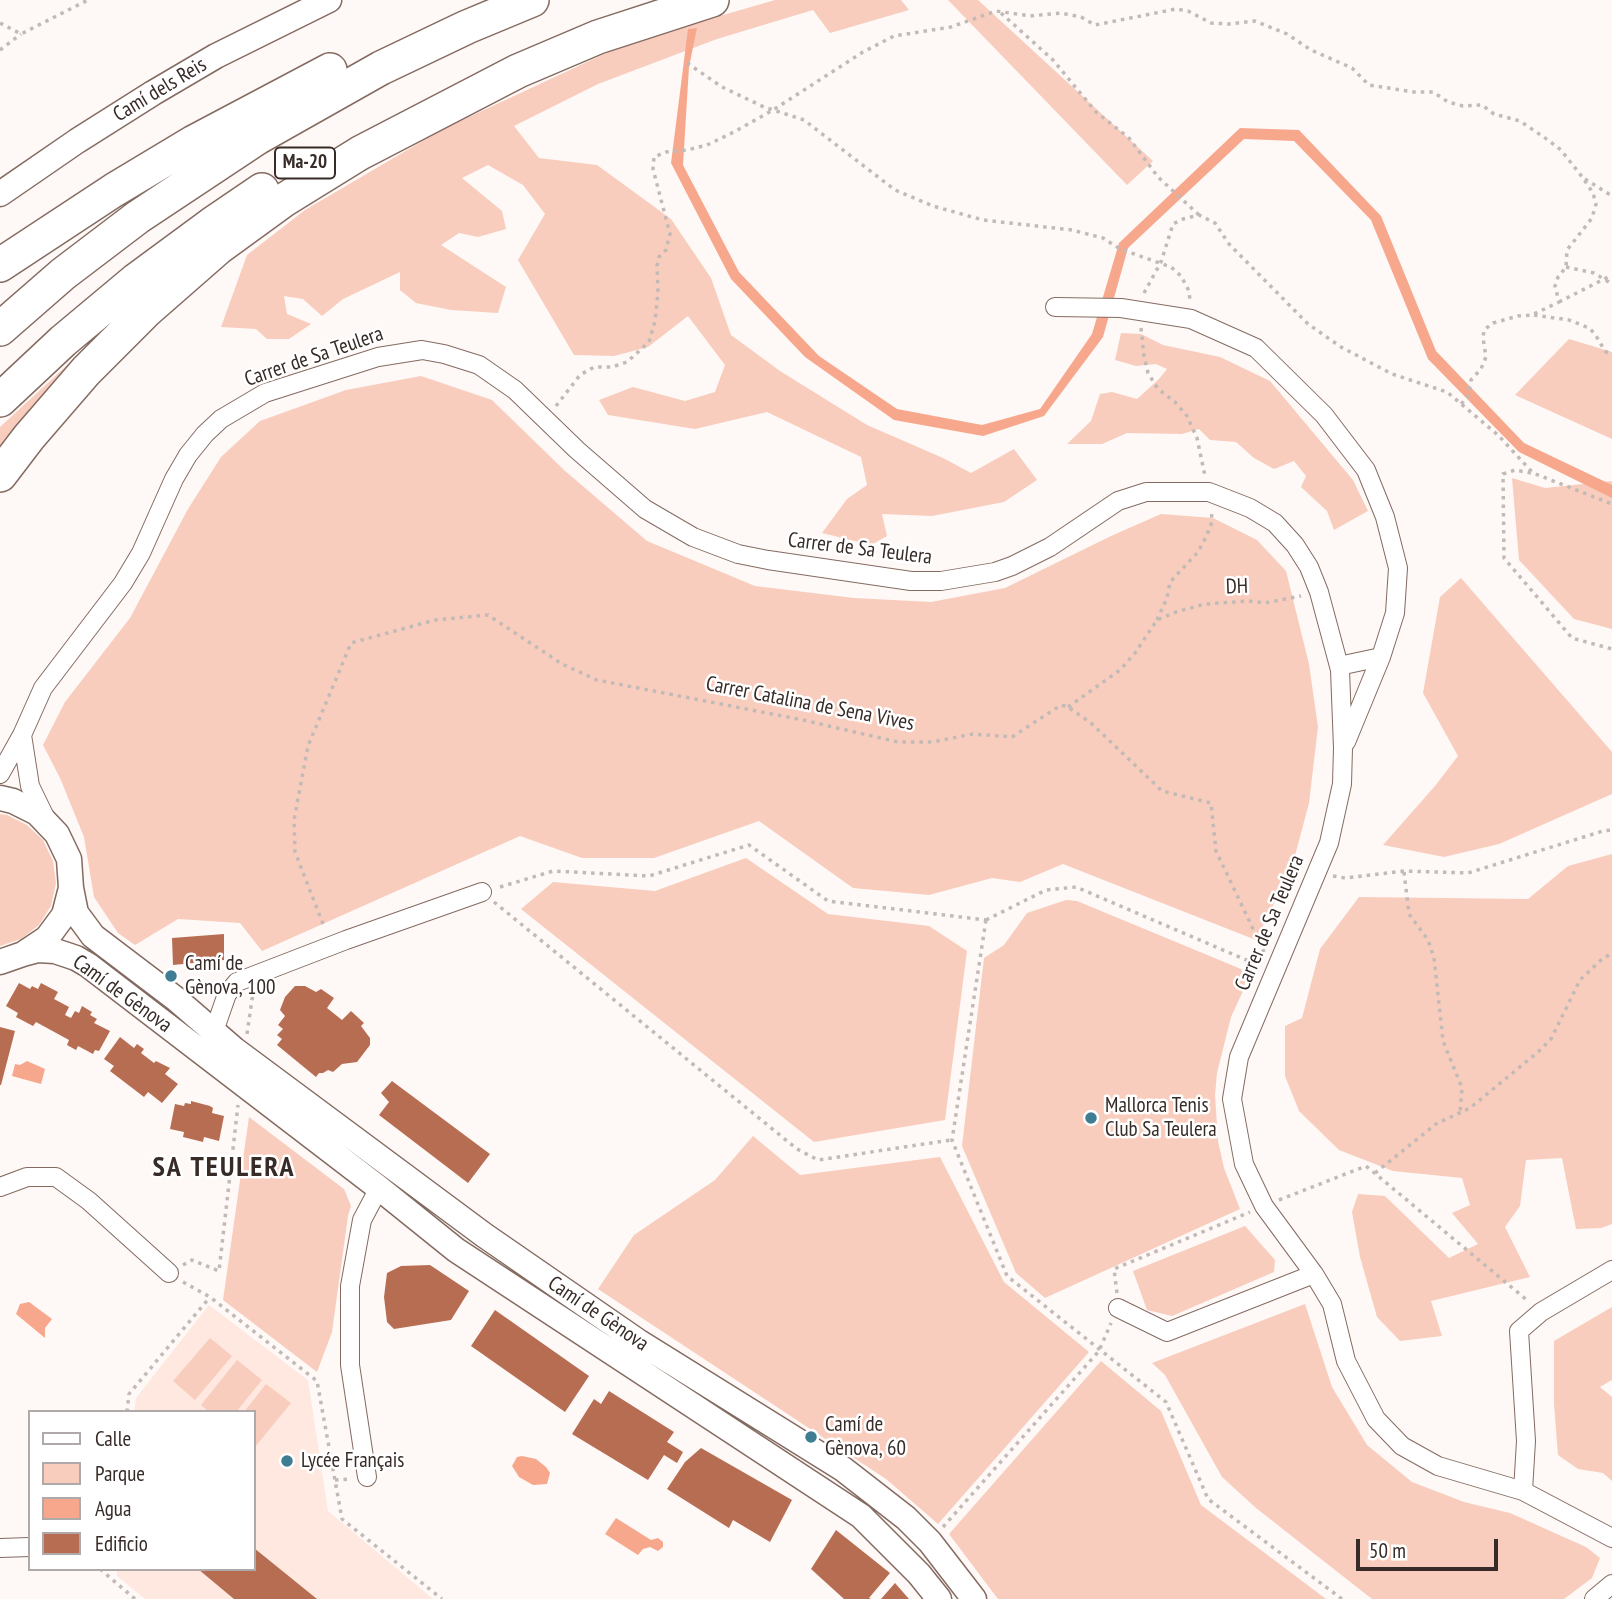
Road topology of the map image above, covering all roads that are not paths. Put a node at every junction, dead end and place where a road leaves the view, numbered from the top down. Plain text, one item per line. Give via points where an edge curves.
1 (329, 0) edge
2 (489, 0) edge
3 (532, 0) edge
4 (655, 0) edge
5 (712, 0) edge
6 (0, 194) edge
7 (0, 265) edge
8 (1055, 307) dead end
9 (0, 329) edge
10 (0, 400) edge
11 (0, 475) edge
12 (1381, 657) junction
13 (1339, 666) junction
14 (22, 735) junction
15 (1343, 748) junction
16 (0, 774) edge
17 (0, 798) edge
18 (48, 823) junction
19 (71, 888) junction
20 (482, 892) road end
21 (9, 960) edge
22 (213, 1034) junction
23 (0, 1187) edge
24 (379, 1188) junction
25 (1612, 1270) edge
26 (169, 1273) road end
27 (1314, 1275) junction
28 (1118, 1308) road end
29 (367, 1477) dead end
30 (1523, 1491) junction
31 (1612, 1538) edge
32 (28, 1547) edge
33 (0, 1548) edge
34 (1612, 1584) edge
35 (939, 1599) edge
36 (974, 1599) edge
37 (1594, 1599) edge

1 - 6 street, Camí dels Reis via 164,87
2 - 7 highway via 335,68 194,142
3 - 9 highway, Ma-20 via 381,68 257,138 129,224
4 - 10 highway, Ma-20 via 507,57 373,123 291,171 136,280
5 - 11 highway via 598,37 518,71 360,153 284,200 218,248 146,311 61,400
8 - 12 street via 1121,308 1191,320 1256,348 1324,415 1366,470 1398,568 1395,613
12 - 13 street
12 - 15 street
13 - 14 street, Carrer de Sa Teulera via 1319,592 1302,556 1275,523 1209,492 1146,492 1118,501 1050,547 1012,566 966,578 911,581 768,561 693,537 645,509 515,390 480,365 422,350 378,356 265,394 221,419 188,455 129,573 43,688
13 - 15 street, Carrer de Sa Teulera
14 - 16 street, Carrer de Sa Teulera
14 - 18 street via 30,786
15 - 27 street, Carrer de Sa Teulera via 1329,843 1239,1057 1232,1099 1244,1164 1264,1206
17 - 18 street via 25,806
18 - 19 street, Camí de Gènova via 69,859
19 - 21 street via 57,928 37,947
19 - 22 street, Camí de Gènova via 76,913 93,936 176,999
20 - 22 street via 237,982 227,994
21 - 24 street, Camí de Gènova via 38,950 55,951 88,965
22 - 36 street, Camí de Gènova via 506,1251 639,1342 843,1469 906,1518
23 - 26 street via 27,1177 56,1177
24 - 29 street via 362,1220 350,1286 350,1365
24 - 35 street, Camí de Gènova via 456,1250 861,1516
25 - 30 street via 1541,1312 1519,1331 1526,1441
27 - 28 street via 1167,1332
27 - 30 street, Carrer de Sa Teulera via 1332,1304 1346,1362 1376,1419 1393,1437 1438,1466
30 - 31 street, Carrer de Sa Teulera
32 - 33 street
34 - 37 street

